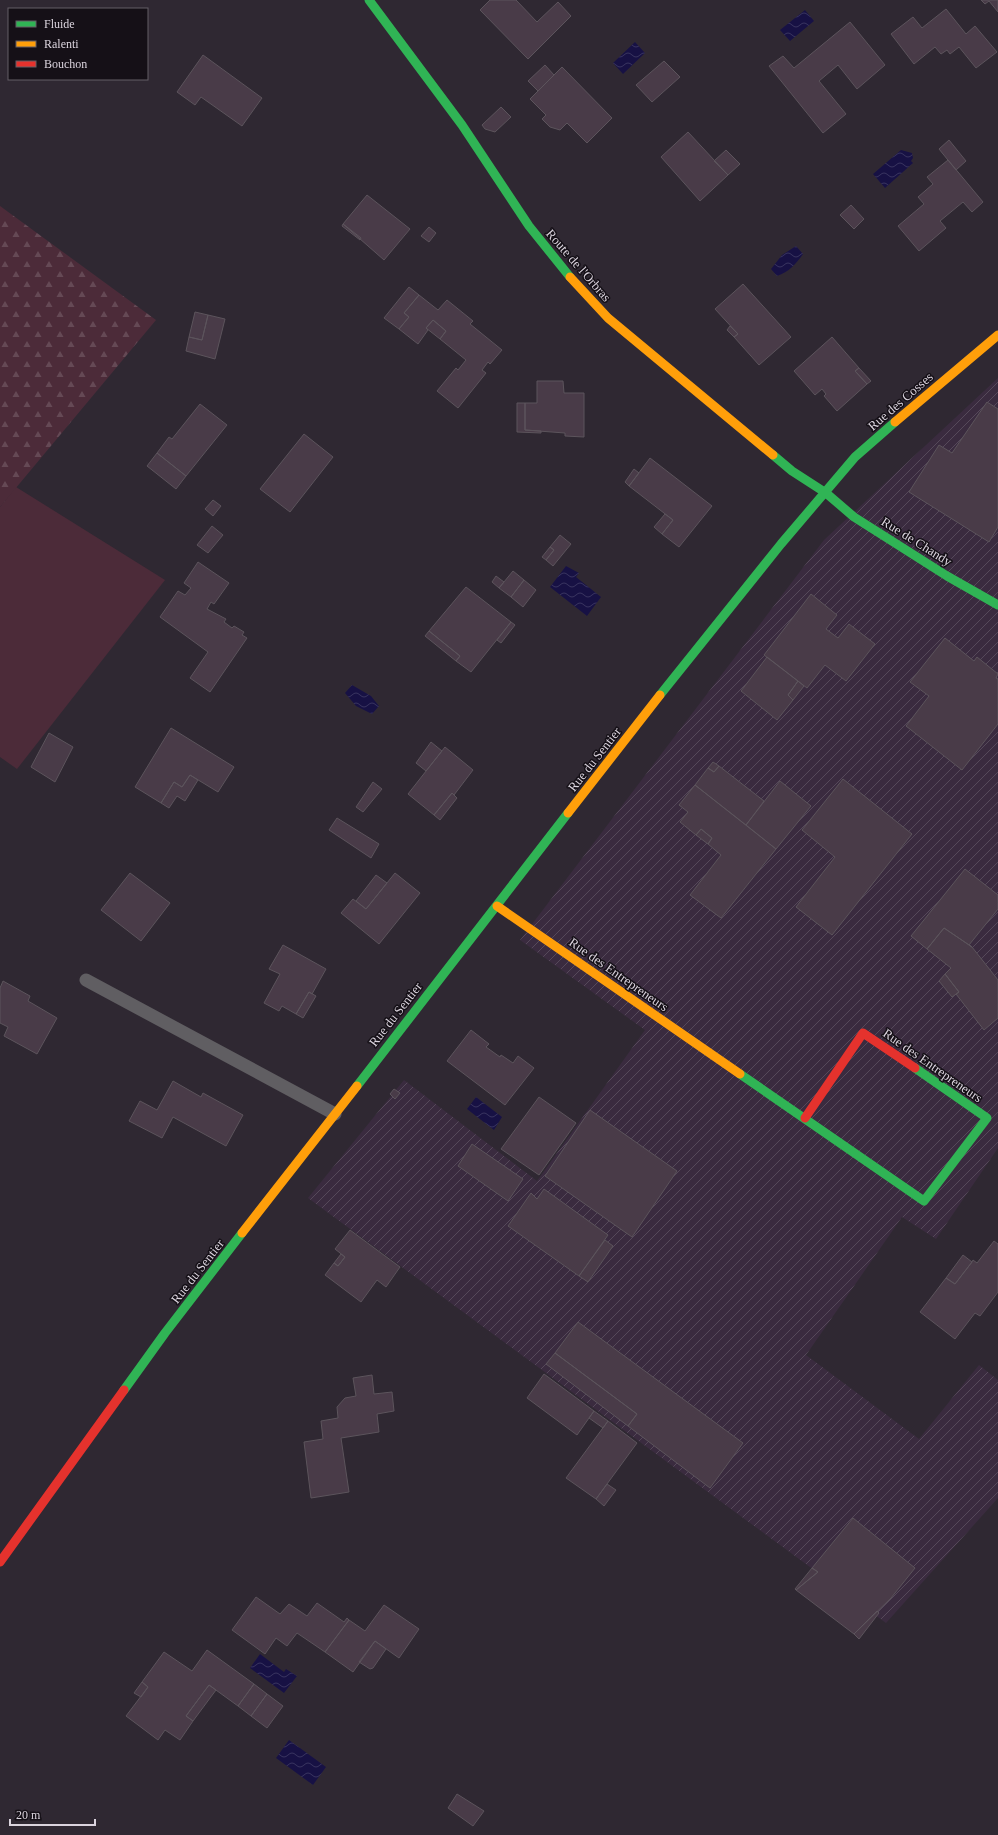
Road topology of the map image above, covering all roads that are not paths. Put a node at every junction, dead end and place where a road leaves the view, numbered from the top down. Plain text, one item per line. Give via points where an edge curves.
1 (369, 0) edge
2 (998, 335) edge
3 (826, 493) junction
4 (998, 605) edge
5 (497, 906) junction
6 (86, 980) dead end
7 (335, 1114) junction
8 (805, 1118) junction
9 (0, 1562) edge

1 - 3 street, Route de l'Orbras via 462,125 529,226 572,280 608,318 792,471
2 - 3 street, Rue des Cosses via 855,457
3 - 4 street, Rue de Chandy via 877,533
3 - 5 street, Rue du Sentier via 781,544 648,710
5 - 7 street, Rue du Sentier
5 - 8 street, Rue des Entrepreneurs
6 - 7 lane
7 - 9 street, Rue du Sentier via 165,1333
8 - 8 street, Rue des Entrepreneurs via 924,1201 986,1118 863,1033

